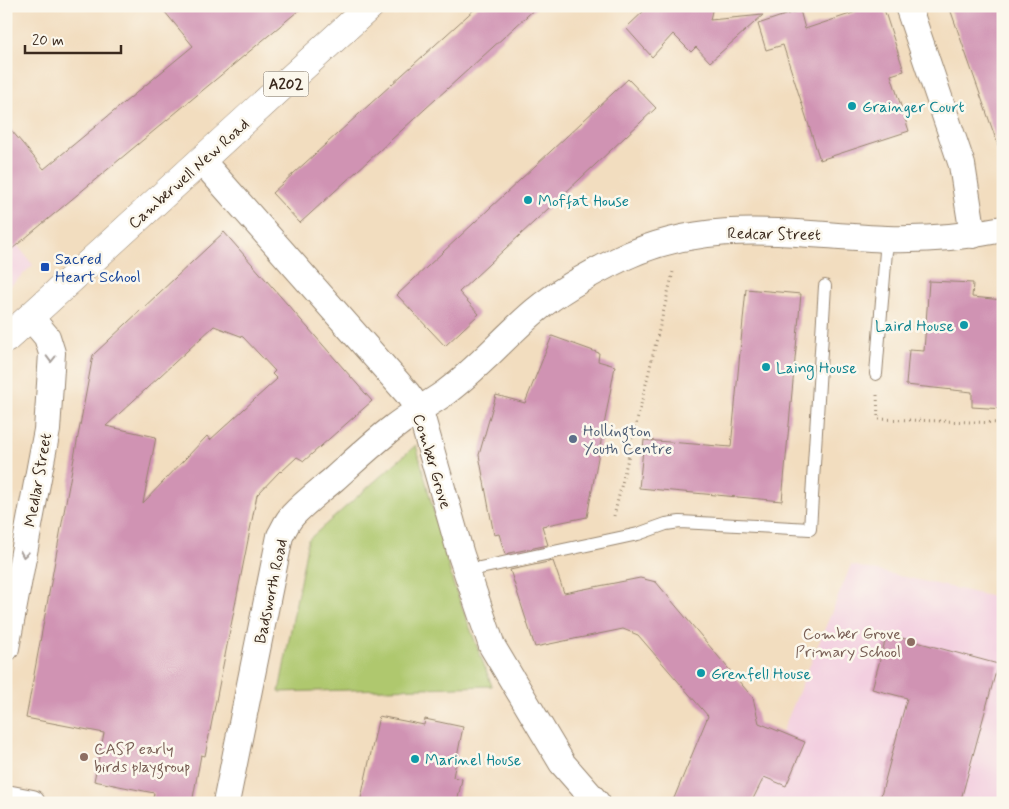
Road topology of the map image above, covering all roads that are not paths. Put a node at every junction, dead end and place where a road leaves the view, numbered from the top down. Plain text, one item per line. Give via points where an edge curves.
1 (370, 6) edge
2 (908, 6) edge
3 (202, 161) junction
4 (1003, 229) edge
5 (974, 235) junction
6 (887, 238) junction
7 (825, 286) dead end
8 (30, 317) junction
9 (6, 339) edge
10 (876, 374) road end
11 (420, 410) junction
12 (466, 571) junction
13 (6, 648) edge
14 (6, 798) edge
15 (32, 803) edge
16 (226, 803) edge
17 (597, 803) edge

1 - 3 highway, Camberwell New Road / A202
2 - 5 street via 962,165
3 - 8 highway, Camberwell New Road / A202
3 - 11 street, Comber Grove
4 - 5 street, Redcar Street
5 - 6 street, Redcar Street
6 - 10 lane
6 - 11 street, Redcar Street via 743,230 682,237 634,252 562,291 460,381
7 - 12 lane via 810,529 680,522 617,539
8 - 9 highway, Camberwell New Road / A202
8 -> 13 street, Medlar Street via 47,336 52,353 47,430
11 - 12 street, Comber Grove
11 - 16 street, Badsworth Road via 403,420 292,515 284,527
12 - 17 street, Comber Grove via 492,646 562,762
14 - 15 street

